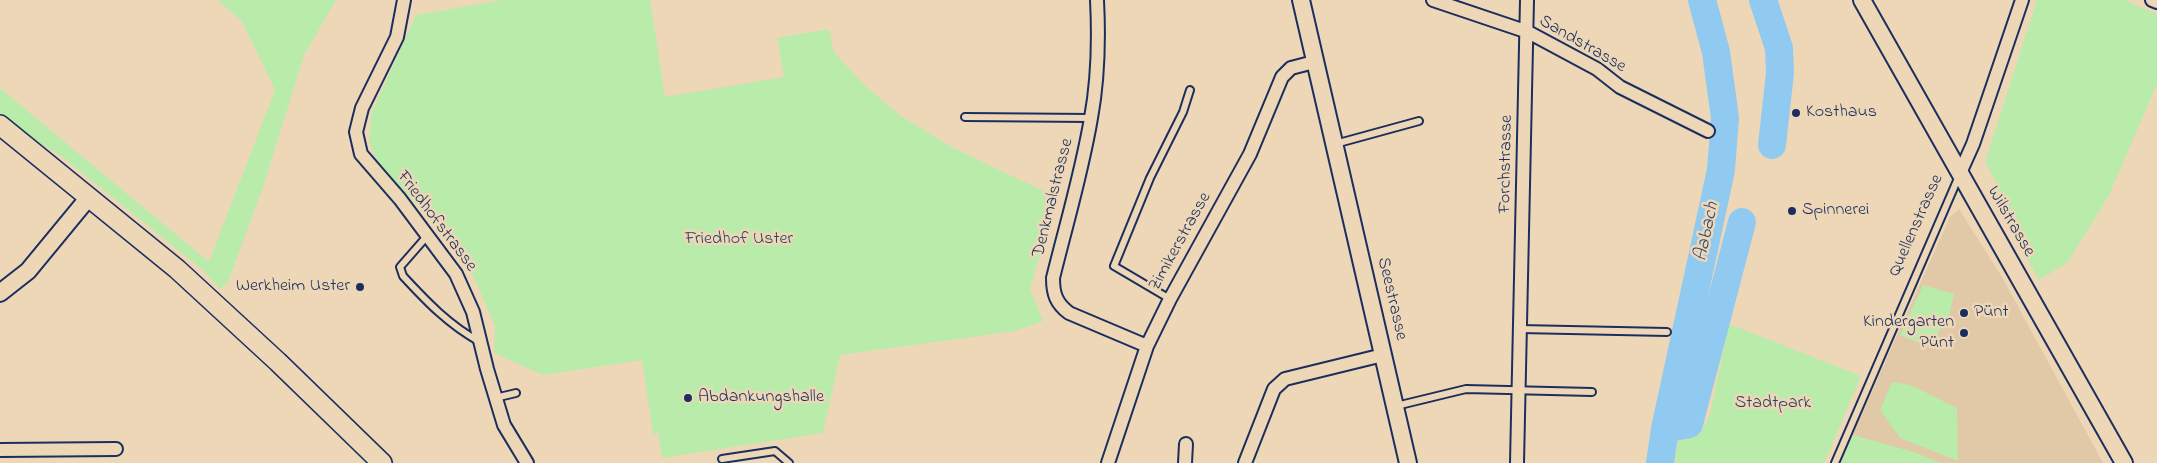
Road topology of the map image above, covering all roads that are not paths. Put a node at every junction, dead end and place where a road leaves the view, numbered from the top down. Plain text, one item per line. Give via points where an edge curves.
1 (1097, 0) edge
2 (1301, 0) edge
3 (1433, 0) edge
4 (1528, 0) edge
5 (1862, 0) edge
6 (2022, 0) edge
7 (2152, 0) edge
8 (401, 2) edge
9 (2157, 2) edge
10 (1528, 32) junction
11 (1314, 62) junction
12 (1190, 90) dead end
13 (965, 117) dead end
14 (1091, 118) junction
15 (1419, 121) dead end
16 (0, 125) edge
17 (1708, 132) dead end
18 (1333, 144) junction
19 (1960, 172) junction
20 (88, 197) junction
21 (428, 235) junction
22 (0, 293) edge
23 (1170, 299) junction
24 (1520, 329) junction
25 (1667, 332) dead end
26 (481, 342) junction
27 (1147, 346) junction
28 (1384, 355) junction
29 (1520, 390) junction
30 (1592, 392) dead end
31 (516, 393) dead end
32 (495, 398) junction
33 (1396, 406) junction
34 (1186, 444) dead end
35 (116, 449) dead end
36 (0, 450) edge
37 (722, 459) dead end
38 (1406, 461) edge
39 (382, 463) edge
40 (527, 463) edge
41 (788, 463) edge
42 (1108, 463) edge
43 (1185, 463) edge
44 (1245, 463) edge
45 (1517, 463) edge
46 (1835, 463) edge
47 (2124, 463) edge

1 - 14 street, Denkmalstrasse via 1096,72
2 - 11 street, Seestrasse
3 - 10 street, Sandstrasse
4 - 10 street, Forchstrasse
5 - 19 street, Wilstrasse
6 - 19 street, Quellenstrasse via 1973,144
7 - 9 street
8 - 21 street, Friedhofstrasse via 397,37 362,108 356,132 361,154
10 - 17 street, Sandstrasse via 1597,70 1620,88
10 - 24 street, Forchstrasse
11 - 18 street, Seestrasse
11 - 23 street, Zimikerstrasse via 1291,68 1282,77 1250,154
12 - 23 lane via 1114,266
13 - 14 lane
14 - 27 street, Denkmalstrasse via 1052,278 1055,299 1069,313
15 - 18 lane
16 - 20 main road
18 - 28 street, Seestrasse
19 - 46 lane, Quellenstrasse
19 - 47 street, Wilstrasse
20 - 22 street via 28,271
20 - 39 main road via 177,269
21 - 26 street, Friedhofstrasse via 464,289
21 - 26 lane via 400,267 403,276 448,322
23 - 27 street, Zimikerstrasse
24 - 25 lane
24 - 29 street, Forchstrasse
26 - 32 street, Friedhofstrasse
27 - 42 street, Zimikerstrasse
28 - 33 street, Seestrasse
28 - 44 street via 1285,379 1274,389
29 - 30 lane
29 - 33 lane via 1466,389
29 - 45 street, Forchstrasse
31 - 32 lane
32 - 40 street, Friedhofstrasse via 510,438
33 - 38 street, Seestrasse
34 - 43 street
35 - 36 street
37 - 41 lane via 775,451

